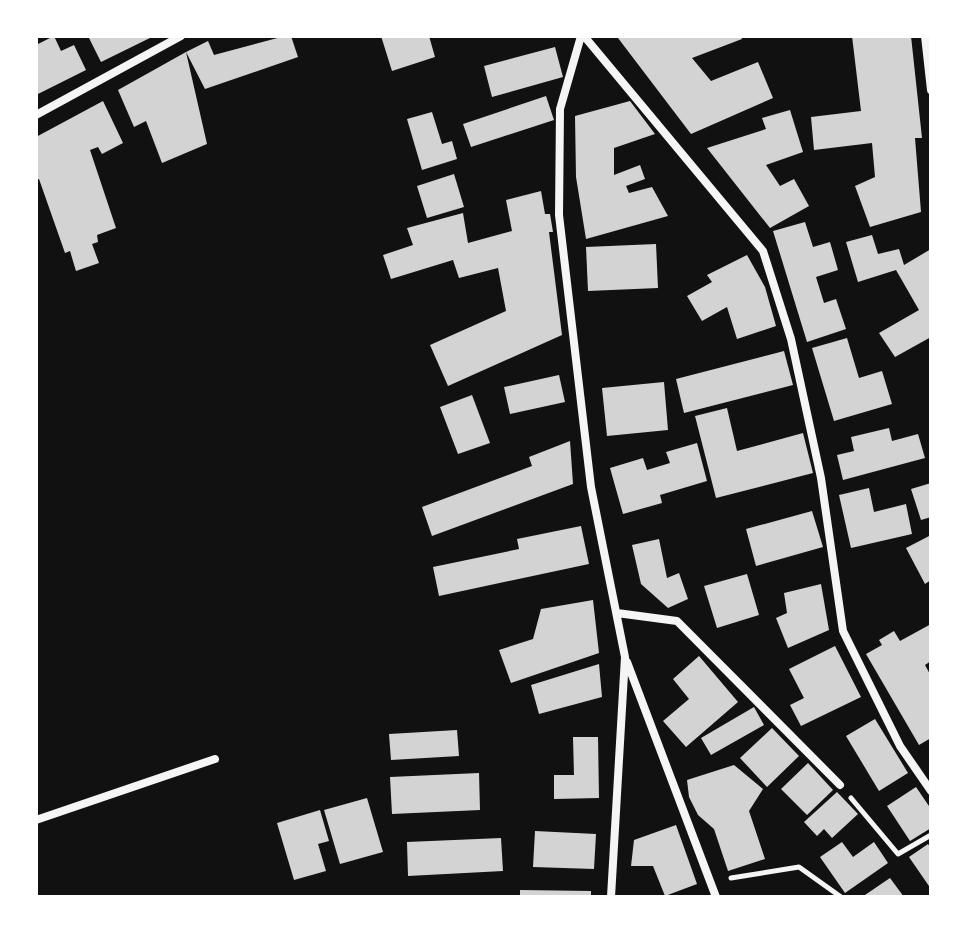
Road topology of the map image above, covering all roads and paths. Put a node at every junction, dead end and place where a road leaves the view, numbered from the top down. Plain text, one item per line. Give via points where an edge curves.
1 (181, 36) edge
2 (582, 36) edge
3 (925, 36) edge
4 (931, 90) edge
5 (36, 115) edge
6 (617, 613) junction
7 (625, 657) junction
8 (215, 759) dead end
9 (840, 785) joint
10 (931, 791) edge
11 (36, 820) edge
12 (931, 835) edge
13 (710, 880) junction
14 (611, 897) edge
15 (716, 897) edge
16 (841, 897) edge

1 - 5 street
2 - 6 street via 560,109 559,215 591,487
2 - 10 street via 763,251 791,339 821,478 843,631 900,746
3 - 4 street
6 - 7 street
6 - 9 street via 677,621
7 - 13 street
7 - 14 street
8 - 11 street
9 - 12 path via 898,854
13 - 15 street
13 - 16 path via 799,867

